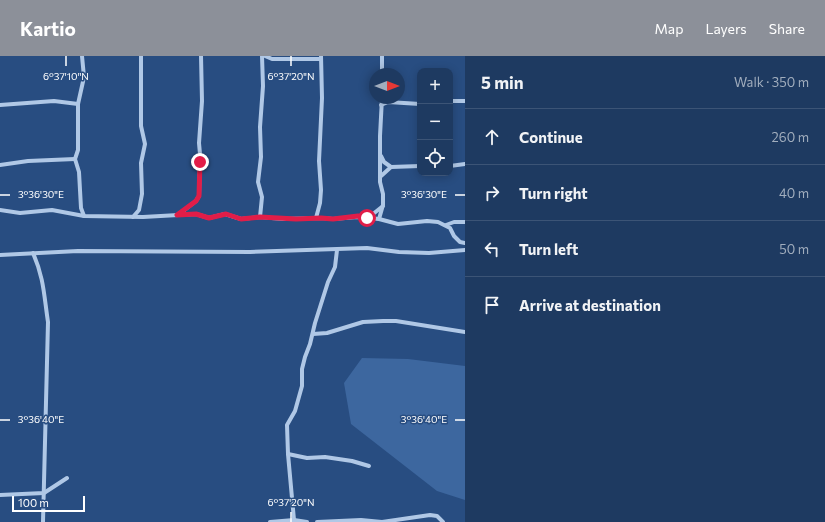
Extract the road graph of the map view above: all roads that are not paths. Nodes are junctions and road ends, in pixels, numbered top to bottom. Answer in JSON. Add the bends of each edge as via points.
{"nodes":[{"id":1,"x":82,"y":56,"type":"edge"},
{"id":2,"x":142,"y":56,"type":"edge"},
{"id":3,"x":202,"y":56,"type":"edge"},
{"id":4,"x":264,"y":56,"type":"edge"},
{"id":5,"x":382,"y":56,"type":"edge"},
{"id":6,"x":321,"y":58,"type":"edge"},
{"id":7,"x":382,"y":68,"type":"edge"},
{"id":8,"x":453,"y":101,"type":"edge"},
{"id":9,"x":465,"y":101,"type":"edge"},
{"id":10,"x":405,"y":103,"type":"edge"},
{"id":11,"x":78,"y":104,"type":"junction"},
{"id":12,"x":417,"y":104,"type":"edge"},
{"id":13,"x":0,"y":105,"type":"edge"},
{"id":14,"x":381,"y":105,"type":"edge"},
{"id":15,"x":381,"y":155,"type":"junction"},
{"id":16,"x":75,"y":159,"type":"junction"},
{"id":17,"x":465,"y":164,"type":"edge"},
{"id":18,"x":0,"y":165,"type":"edge"},
{"id":19,"x":417,"y":166,"type":"edge"},
{"id":20,"x":453,"y":166,"type":"edge"},
{"id":21,"x":391,"y":167,"type":"junction"},
{"id":22,"x":380,"y":177,"type":"junction"},
{"id":23,"x":383,"y":205,"type":"junction"},
{"id":24,"x":81,"y":208,"type":"junction"},
{"id":25,"x":0,"y":210,"type":"edge"},
{"id":26,"x":140,"y":210,"type":"junction"},
{"id":27,"x":77,"y":215,"type":"junction"},
{"id":28,"x":177,"y":215,"type":"junction"},
{"id":29,"x":84,"y":216,"type":"junction"},
{"id":30,"x":134,"y":217,"type":"junction"},
{"id":31,"x":143,"y":217,"type":"junction"},
{"id":32,"x":260,"y":217,"type":"junction"},
{"id":33,"x":316,"y":218,"type":"junction"},
{"id":34,"x":367,"y":218,"type":"junction"},
{"id":35,"x":379,"y":219,"type":"junction"},
{"id":36,"x":465,"y":222,"type":"edge"},
{"id":37,"x":446,"y":225,"type":"junction"},
{"id":38,"x":465,"y":243,"type":"edge"},
{"id":39,"x":337,"y":250,"type":"junction"},
{"id":40,"x":465,"y":250,"type":"edge"},
{"id":41,"x":32,"y":253,"type":"junction"},
{"id":42,"x":0,"y":255,"type":"edge"},
{"id":43,"x":465,"y":332,"type":"edge"},
{"id":44,"x":313,"y":334,"type":"junction"},
{"id":45,"x":288,"y":454,"type":"junction"},
{"id":46,"x":369,"y":466,"type":"dead end"},
{"id":47,"x":67,"y":478,"type":"dead end"},
{"id":48,"x":44,"y":493,"type":"junction"},
{"id":49,"x":0,"y":495,"type":"edge"},
{"id":50,"x":294,"y":520,"type":"junction"},
{"id":51,"x":393,"y":521,"type":"edge"},
{"id":52,"x":44,"y":522,"type":"edge"},
{"id":53,"x":270,"y":522,"type":"edge"},
{"id":54,"x":278,"y":522,"type":"edge"},
{"id":55,"x":307,"y":522,"type":"edge"},
{"id":56,"x":317,"y":522,"type":"edge"},
{"id":57,"x":335,"y":522,"type":"edge"},
{"id":58,"x":443,"y":522,"type":"edge"}],
"edges":[{"from":1,"to":11,"type":"street","via":[[84,77]]},
{"from":2,"to":26,"type":"street","via":[[141,126],[145,144],[141,163]]},
{"from":3,"to":28,"type":"street","via":[[199,196]]},
{"from":4,"to":6,"type":"street","via":[[272,59]]},
{"from":4,"to":32,"type":"street","via":[[258,182],[262,197]]},
{"from":5,"to":7,"type":"street"},
{"from":6,"to":33,"type":"street","via":[[321,190]]},
{"from":8,"to":9,"type":"street"},
{"from":10,"to":12,"type":"street"},
{"from":11,"to":13,"type":"street","via":[[54,101]]},
{"from":11,"to":16,"type":"street","via":[[78,150]]},
{"from":14,"to":15,"type":"street"},
{"from":15,"to":21,"type":"street","via":[[384,162]]},
{"from":15,"to":22,"type":"street"},
{"from":16,"to":18,"type":"street"},
{"from":16,"to":24,"type":"street","via":[[80,178]]},
{"from":17,"to":20,"type":"street"},
{"from":19,"to":21,"type":"street"},
{"from":21,"to":22,"type":"street"},
{"from":22,"to":23,"type":"street"},
{"from":23,"to":34,"type":"street"},
{"from":23,"to":35,"type":"street"},
{"from":24,"to":27,"type":"street"},
{"from":24,"to":29,"type":"street"},
{"from":25,"to":27,"type":"street","via":[[20,213],[52,210]]},
{"from":26,"to":30,"type":"street"},
{"from":26,"to":31,"type":"street"},
{"from":27,"to":29,"type":"street"},
{"from":28,"to":31,"type":"street"},
{"from":28,"to":32,"type":"street","via":[[196,214],[209,218],[226,214],[241,219]]},
{"from":29,"to":30,"type":"street"},
{"from":30,"to":31,"type":"street"},
{"from":32,"to":33,"type":"street"},
{"from":33,"to":34,"type":"street"},
{"from":34,"to":35,"type":"street"},
{"from":35,"to":37,"type":"street","via":[[398,224],[427,221]]},
{"from":36,"to":37,"type":"street"},
{"from":37,"to":38,"type":"street","via":[[460,242]]},
{"from":39,"to":40,"type":"street","via":[[367,248],[429,253]]},
{"from":39,"to":41,"type":"street"},
{"from":39,"to":44,"type":"street","via":[[335,267]]},
{"from":41,"to":42,"type":"street"},
{"from":41,"to":48,"type":"street","via":[[40,269],[48,322]]},
{"from":43,"to":44,"type":"street","via":[[383,321],[363,322],[336,331]]},
{"from":44,"to":45,"type":"street","via":[[302,369],[302,386],[295,411],[287,425]]},
{"from":45,"to":46,"type":"street","via":[[307,458],[325,457]]},
{"from":45,"to":50,"type":"street"},
{"from":47,"to":48,"type":"street"},
{"from":48,"to":49,"type":"street"},
{"from":48,"to":52,"type":"street"},
{"from":50,"to":54,"type":"street"},
{"from":50,"to":55,"type":"street"},
{"from":51,"to":57,"type":"street"},
{"from":51,"to":58,"type":"street","via":[[430,515],[437,516]]},
{"from":53,"to":54,"type":"street"},
{"from":56,"to":57,"type":"street"}]}
